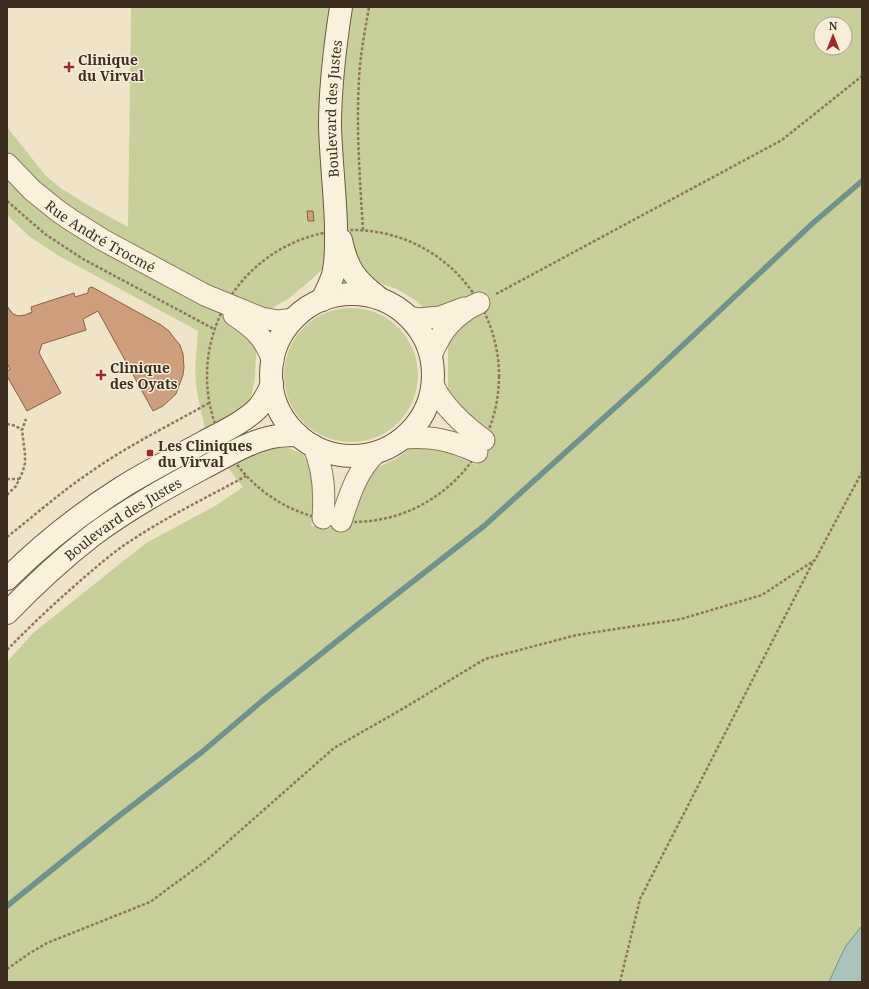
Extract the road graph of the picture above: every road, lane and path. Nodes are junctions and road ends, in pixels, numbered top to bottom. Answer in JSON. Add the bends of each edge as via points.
{"nodes":[{"id":1,"x":341,"y":7,"type":"edge"},
{"id":2,"x":369,"y":7,"type":"edge"},
{"id":3,"x":862,"y":76,"type":"edge"},
{"id":4,"x":7,"y":164,"type":"edge"},
{"id":5,"x":7,"y":201,"type":"edge"},
{"id":6,"x":337,"y":224,"type":"junction"},
{"id":7,"x":363,"y":230,"type":"junction"},
{"id":8,"x":380,"y":299,"type":"junction"},
{"id":9,"x":486,"y":299,"type":"junction"},
{"id":10,"x":322,"y":300,"type":"junction"},
{"id":11,"x":224,"y":306,"type":"junction"},
{"id":12,"x":409,"y":317,"type":"junction"},
{"id":13,"x":294,"y":319,"type":"junction"},
{"id":14,"x":214,"y":330,"type":"junction"},
{"id":15,"x":431,"y":356,"type":"junction"},
{"id":16,"x":273,"y":362,"type":"junction"},
{"id":17,"x":272,"y":384,"type":"junction"},
{"id":18,"x":433,"y":384,"type":"junction"},
{"id":19,"x":209,"y":403,"type":"junction"},
{"id":20,"x":26,"y":420,"type":"dead end"},
{"id":21,"x":7,"y":424,"type":"edge"},
{"id":22,"x":22,"y":430,"type":"junction"},
{"id":23,"x":218,"y":434,"type":"junction"},
{"id":24,"x":403,"y":438,"type":"junction"},
{"id":25,"x":306,"y":440,"type":"junction"},
{"id":26,"x":480,"y":446,"type":"junction"},
{"id":27,"x":377,"y":452,"type":"junction"},
{"id":28,"x":229,"y":455,"type":"junction"},
{"id":29,"x":862,"y":472,"type":"edge"},
{"id":30,"x":246,"y":476,"type":"junction"},
{"id":31,"x":7,"y":479,"type":"edge"},
{"id":32,"x":19,"y":479,"type":"junction"},
{"id":33,"x":7,"y":495,"type":"edge"},
{"id":34,"x":332,"y":520,"type":"junction"},
{"id":35,"x":7,"y":537,"type":"edge"},
{"id":36,"x":815,"y":560,"type":"junction"},
{"id":37,"x":7,"y":579,"type":"edge"},
{"id":38,"x":7,"y":613,"type":"edge"},
{"id":39,"x":7,"y":650,"type":"edge"},
{"id":40,"x":7,"y":969,"type":"edge"},
{"id":41,"x":620,"y":982,"type":"edge"}],
"edges":[{"from":1,"to":6,"type":"street","name":"Boulevard des Justes","via":[[331,113]]},
{"from":2,"to":7,"type":"path","via":[[359,78],[358,110]]},
{"from":3,"to":9,"type":"path","via":[[782,140]]},
{"from":4,"to":11,"type":"street","name":"Rue André Trocmé","via":[[32,190],[71,220]]},
{"from":5,"to":14,"type":"path","via":[[45,234],[83,259]]},
{"from":6,"to":7,"type":"path"},
{"from":6,"to":8,"type":"street","name":"Boulevard des Justes","via":[[345,257],[352,272]]},
{"from":6,"to":10,"type":"street","name":"Boulevard des Justes","via":[[335,265]]},
{"from":6,"to":11,"type":"path","via":[[287,245],[258,264],[234,289]]},
{"from":7,"to":9,"type":"path","via":[[382,232],[418,245],[449,266],[474,294]]},
{"from":8,"to":10,"type":"street","via":[[348,294]]},
{"from":8,"to":12,"type":"street","via":[[396,306]]},
{"from":9,"to":12,"type":"street","via":[[440,317]]},
{"from":9,"to":15,"type":"street","via":[[462,313],[450,324]]},
{"from":9,"to":26,"type":"path","via":[[484,310],[496,346],[499,384],[492,421]]},
{"from":10,"to":13,"type":"street"},
{"from":11,"to":13,"type":"street","name":"Rue André Trocmé","via":[[261,318]]},
{"from":11,"to":14,"type":"path"},
{"from":11,"to":16,"type":"street","name":"Rue André Trocmé","via":[[258,333]]},
{"from":12,"to":15,"type":"street","via":[[423,336]]},
{"from":13,"to":16,"type":"street","via":[[279,341]]},
{"from":14,"to":19,"type":"path","via":[[207,358]]},
{"from":15,"to":18,"type":"street"},
{"from":16,"to":17,"type":"street"},
{"from":17,"to":23,"type":"street","name":"Boulevard des Justes","via":[[257,408],[242,421]]},
{"from":17,"to":25,"type":"street","via":[[280,412],[290,427]]},
{"from":18,"to":24,"type":"street","via":[[423,416]]},
{"from":18,"to":26,"type":"street","via":[[442,401],[470,430]]},
{"from":19,"to":23,"type":"path"},
{"from":19,"to":35,"type":"path","via":[[92,471]]},
{"from":20,"to":22,"type":"path"},
{"from":21,"to":22,"type":"path"},
{"from":22,"to":32,"type":"path","via":[[25,463]]},
{"from":23,"to":28,"type":"path"},
{"from":23,"to":37,"type":"street","name":"Boulevard des Justes","via":[[102,500],[61,530]]},
{"from":24,"to":26,"type":"street","via":[[434,438]]},
{"from":24,"to":27,"type":"street"},
{"from":25,"to":27,"type":"street","via":[[330,453],[341,455],[359,456]]},
{"from":25,"to":28,"type":"street","name":"Boulevard des Justes","via":[[287,435],[269,437]]},
{"from":25,"to":34,"type":"street","via":[[318,456],[324,496]]},
{"from":26,"to":34,"type":"path","via":[[465,470],[437,495],[420,505],[385,518],[366,521]]},
{"from":27,"to":34,"type":"street","via":[[371,457]]},
{"from":28,"to":30,"type":"path"},
{"from":28,"to":38,"type":"street","name":"Boulevard des Justes","via":[[159,493],[94,535],[47,573]]},
{"from":29,"to":36,"type":"path"},
{"from":30,"to":34,"type":"path","via":[[260,489],[292,509]]},
{"from":30,"to":39,"type":"path","via":[[131,540],[70,589]]},
{"from":31,"to":32,"type":"path"},
{"from":32,"to":33,"type":"path"},
{"from":36,"to":40,"type":"path","via":[[762,595],[681,618],[577,635],[485,660],[334,748],[207,860],[150,902],[47,943]]},
{"from":36,"to":41,"type":"path","via":[[640,899]]}]}
